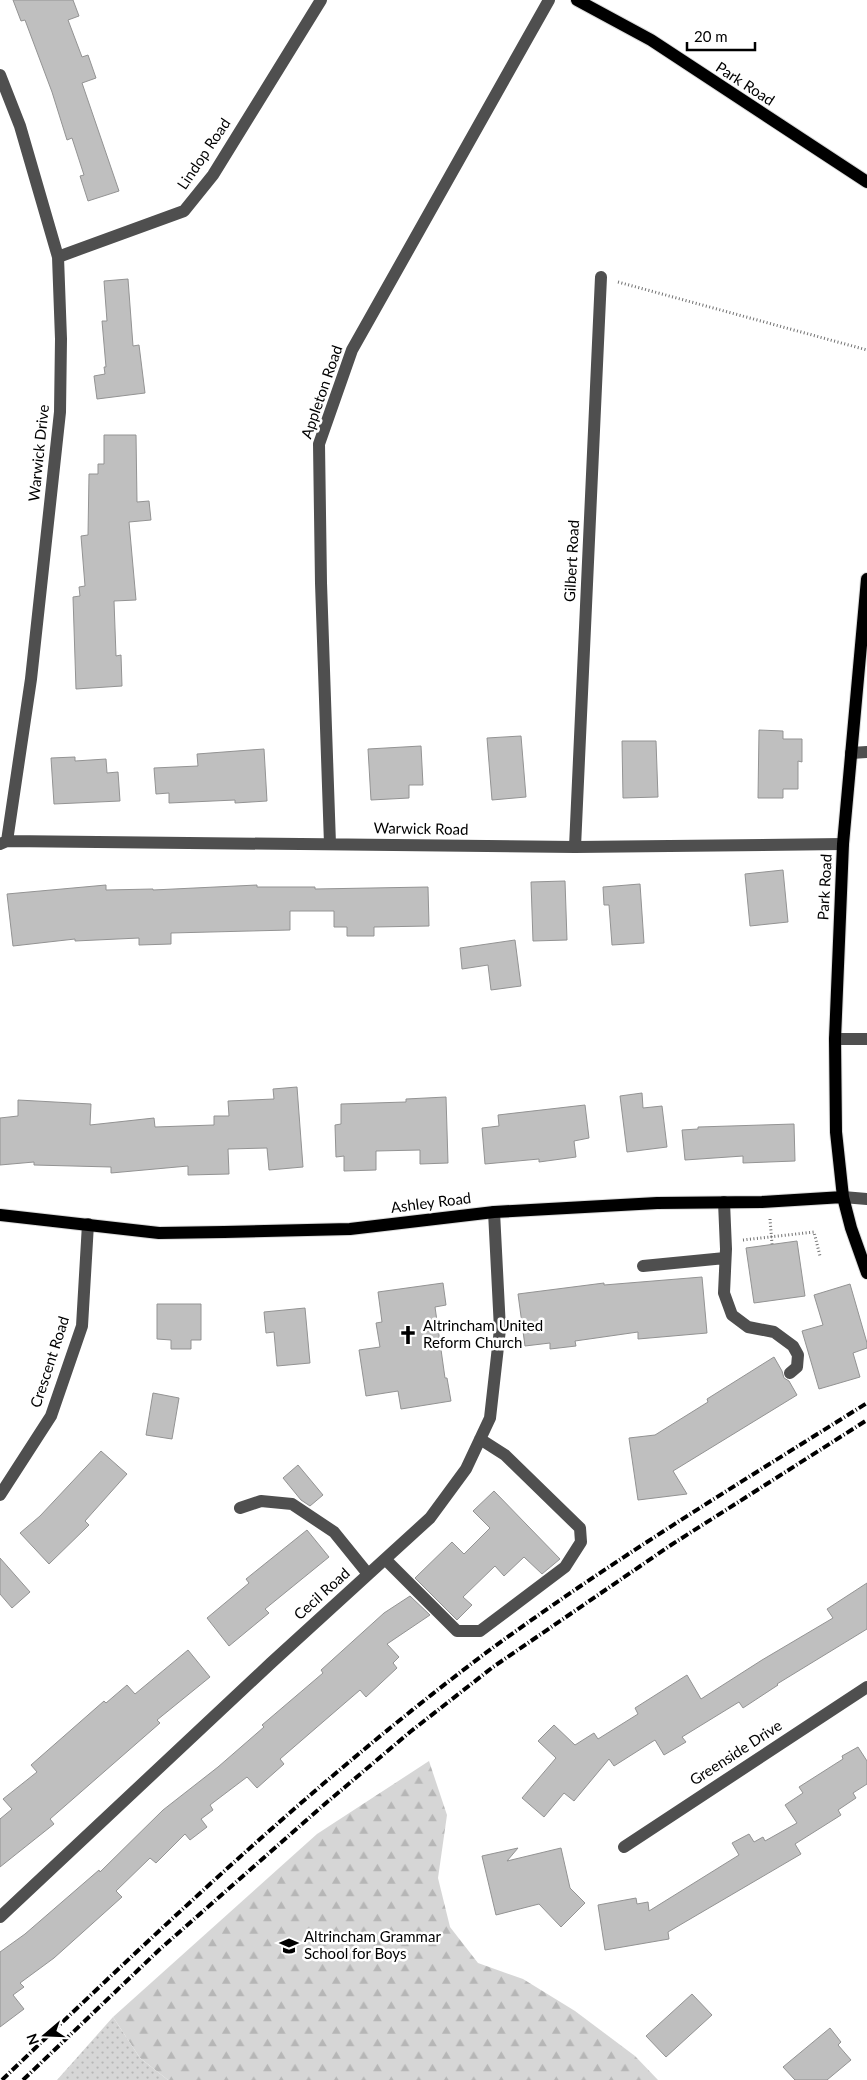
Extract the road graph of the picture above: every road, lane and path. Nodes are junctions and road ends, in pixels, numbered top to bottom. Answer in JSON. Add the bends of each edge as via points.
{"nodes":[{"id":1,"x":321,"y":0,"type":"edge"},
{"id":2,"x":549,"y":0,"type":"edge"},
{"id":3,"x":577,"y":0,"type":"edge"},
{"id":4,"x":0,"y":75,"type":"edge"},
{"id":5,"x":867,"y":182,"type":"edge"},
{"id":6,"x":58,"y":257,"type":"junction"},
{"id":7,"x":600,"y":277,"type":"joint"},
{"id":8,"x":867,"y":350,"type":"edge"},
{"id":9,"x":867,"y":579,"type":"edge"},
{"id":10,"x":867,"y":752,"type":"edge"},
{"id":11,"x":851,"y":753,"type":"junction"},
{"id":12,"x":4,"y":842,"type":"edge"},
{"id":13,"x":330,"y":844,"type":"junction"},
{"id":14,"x":843,"y":844,"type":"junction"},
{"id":15,"x":575,"y":847,"type":"junction"},
{"id":16,"x":835,"y":1039,"type":"junction"},
{"id":17,"x":867,"y":1039,"type":"edge"},
{"id":18,"x":843,"y":1197,"type":"junction"},
{"id":19,"x":867,"y":1198,"type":"edge"},
{"id":20,"x":768,"y":1201,"type":"junction"},
{"id":21,"x":724,"y":1202,"type":"junction"},
{"id":22,"x":494,"y":1212,"type":"junction"},
{"id":23,"x":0,"y":1215,"type":"edge"},
{"id":24,"x":88,"y":1224,"type":"junction"},
{"id":25,"x":772,"y":1235,"type":"junction"},
{"id":26,"x":725,"y":1243,"type":"junction"},
{"id":27,"x":772,"y":1244,"type":"dead end"},
{"id":28,"x":820,"y":1256,"type":"dead end"},
{"id":29,"x":725,"y":1258,"type":"junction"},
{"id":30,"x":643,"y":1266,"type":"dead end"},
{"id":31,"x":867,"y":1273,"type":"edge"},
{"id":32,"x":790,"y":1373,"type":"dead end"},
{"id":33,"x":480,"y":1439,"type":"junction"},
{"id":34,"x":1,"y":1493,"type":"edge"},
{"id":35,"x":240,"y":1508,"type":"dead end"},
{"id":36,"x":385,"y":1559,"type":"junction"},
{"id":37,"x":368,"y":1574,"type":"junction"},
{"id":38,"x":867,"y":1687,"type":"edge"},
{"id":39,"x":624,"y":1847,"type":"dead end"},
{"id":40,"x":0,"y":1916,"type":"edge"}],
"edges":[{"from":1,"to":6,"type":"street","name":"Lindop Road","via":[[213,175],[184,212]]},
{"from":2,"to":13,"type":"street","name":"Appleton Road","via":[[352,350],[319,444]]},
{"from":3,"to":5,"type":"main road","name":"Park Road","via":[[650,40]]},
{"from":4,"to":6,"type":"street","name":"Warwick Drive","via":[[20,126]]},
{"from":6,"to":12,"type":"street","name":"Warwick Drive","via":[[60,412],[31,678]]},
{"from":7,"to":8,"type":"path"},
{"from":7,"to":15,"type":"street","name":"Gilbert Road"},
{"from":9,"to":11,"type":"main road","name":"Park Road"},
{"from":10,"to":11,"type":"street"},
{"from":11,"to":14,"type":"main road","name":"Park Road"},
{"from":12,"to":13,"type":"street","name":"Warwick Road"},
{"from":13,"to":15,"type":"street","name":"Warwick Road"},
{"from":14,"to":15,"type":"street","name":"Warwick Road"},
{"from":14,"to":16,"type":"main road","name":"Park Road"},
{"from":16,"to":17,"type":"street"},
{"from":16,"to":18,"type":"main road","name":"Park Road","via":[[836,1132]]},
{"from":18,"to":19,"type":"street","name":"Ashley Road"},
{"from":18,"to":20,"type":"main road","name":"Ashley Road"},
{"from":18,"to":31,"type":"main road","name":"Park Road"},
{"from":20,"to":21,"type":"main road","name":"Ashley Road"},
{"from":20,"to":25,"type":"path"},
{"from":21,"to":22,"type":"main road","name":"Ashley Road"},
{"from":21,"to":26,"type":"street"},
{"from":22,"to":24,"type":"main road","name":"Ashley Road","via":[[350,1229],[159,1233]]},
{"from":22,"to":33,"type":"street","name":"Cecil Road","via":[[500,1329],[490,1418]]},
{"from":23,"to":24,"type":"main road","name":"Ashley Road"},
{"from":24,"to":34,"type":"street","name":"Crescent Road","via":[[82,1326],[51,1416]]},
{"from":25,"to":26,"type":"path"},
{"from":25,"to":27,"type":"path"},
{"from":25,"to":28,"type":"path","via":[[814,1232]]},
{"from":26,"to":29,"type":"street"},
{"from":29,"to":30,"type":"street"},
{"from":29,"to":32,"type":"street","via":[[724,1293],[732,1315],[748,1327],[774,1332],[793,1346],[798,1355],[797,1367]]},
{"from":33,"to":36,"type":"street","name":"Cecil Road","via":[[466,1469],[430,1518]]},
{"from":33,"to":36,"type":"street","via":[[505,1455],[580,1528],[581,1542],[565,1567],[480,1631],[457,1631]]},
{"from":35,"to":37,"type":"street","via":[[261,1501],[292,1504],[334,1532]]},
{"from":36,"to":37,"type":"street","name":"Cecil Road"},
{"from":37,"to":40,"type":"street","name":"Cecil Road"},
{"from":38,"to":39,"type":"street","name":"Greenside Drive"}]}
